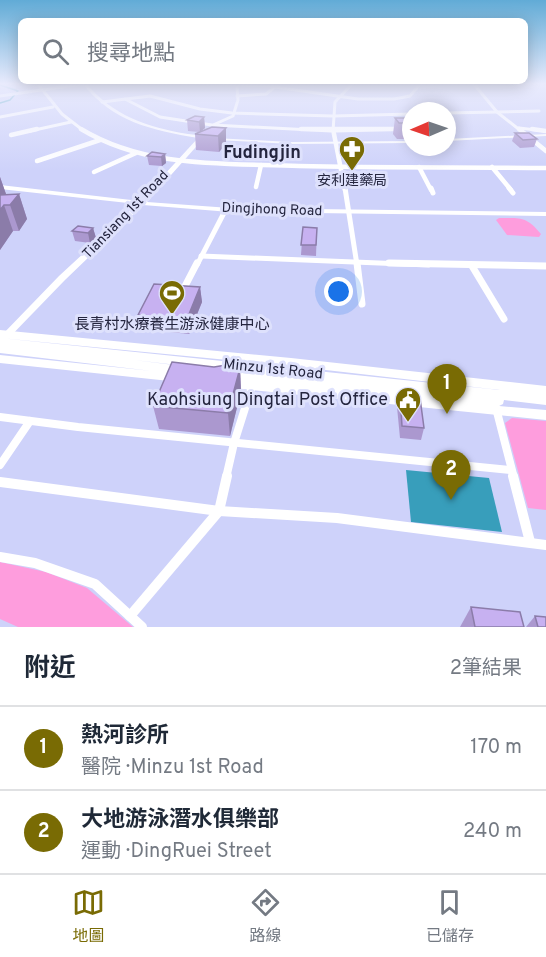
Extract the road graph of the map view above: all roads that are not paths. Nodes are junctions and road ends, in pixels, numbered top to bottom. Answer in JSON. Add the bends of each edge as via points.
{"nodes":[{"id":1,"x":25,"y":112,"type":"edge"},
{"id":2,"x":59,"y":112,"type":"edge"},
{"id":3,"x":123,"y":112,"type":"edge"},
{"id":4,"x":151,"y":112,"type":"edge"},
{"id":5,"x":226,"y":112,"type":"edge"},
{"id":6,"x":333,"y":112,"type":"edge"},
{"id":7,"x":484,"y":112,"type":"edge"},
{"id":8,"x":497,"y":112,"type":"edge"},
{"id":9,"x":232,"y":113,"type":"junction"},
{"id":10,"x":456,"y":113,"type":"edge"},
{"id":11,"x":402,"y":114,"type":"edge"},
{"id":12,"x":391,"y":115,"type":"junction"},
{"id":13,"x":333,"y":116,"type":"junction"},
{"id":14,"x":0,"y":117,"type":"edge"},
{"id":15,"x":71,"y":122,"type":"junction"},
{"id":16,"x":213,"y":125,"type":"junction"},
{"id":17,"x":516,"y":128,"type":"junction"},
{"id":18,"x":402,"y":129,"type":"edge"},
{"id":19,"x":402,"y":130,"type":"edge"},
{"id":20,"x":333,"y":131,"type":"junction"},
{"id":21,"x":546,"y":134,"type":"edge"},
{"id":22,"x":11,"y":135,"type":"dead end"},
{"id":23,"x":202,"y":136,"type":"junction"},
{"id":24,"x":528,"y":137,"type":"junction"},
{"id":25,"x":100,"y":140,"type":"junction"},
{"id":26,"x":335,"y":141,"type":"junction"},
{"id":27,"x":402,"y":141,"type":"edge"},
{"id":28,"x":456,"y":141,"type":"edge"},
{"id":29,"x":546,"y":151,"type":"edge"},
{"id":30,"x":136,"y":153,"type":"junction"},
{"id":31,"x":180,"y":160,"type":"junction"},
{"id":32,"x":37,"y":161,"type":"dead end"},
{"id":33,"x":261,"y":165,"type":"junction"},
{"id":34,"x":341,"y":166,"type":"junction"},
{"id":35,"x":419,"y":167,"type":"junction"},
{"id":36,"x":492,"y":167,"type":"junction"},
{"id":37,"x":546,"y":168,"type":"edge"},
{"id":38,"x":94,"y":172,"type":"dead end"},
{"id":39,"x":0,"y":187,"type":"edge"},
{"id":40,"x":256,"y":187,"type":"dead end"},
{"id":41,"x":433,"y":193,"type":"dead end"},
{"id":42,"x":513,"y":193,"type":"dead end"},
{"id":43,"x":142,"y":203,"type":"junction"},
{"id":44,"x":226,"y":209,"type":"junction"},
{"id":45,"x":350,"y":212,"type":"junction"},
{"id":46,"x":546,"y":214,"type":"edge"},
{"id":47,"x":201,"y":256,"type":"junction"},
{"id":48,"x":355,"y":262,"type":"junction"},
{"id":49,"x":472,"y":266,"type":"junction"},
{"id":50,"x":546,"y":266,"type":"edge"},
{"id":51,"x":183,"y":290,"type":"edge"},
{"id":52,"x":362,"y":304,"type":"dead end"},
{"id":53,"x":504,"y":319,"type":"dead end"},
{"id":54,"x":2,"y":339,"type":"edge"},
{"id":55,"x":0,"y":350,"type":"edge"},
{"id":56,"x":0,"y":359,"type":"edge"},
{"id":57,"x":256,"y":373,"type":"junction"},
{"id":58,"x":186,"y":378,"type":"edge"},
{"id":59,"x":210,"y":381,"type":"edge"},
{"id":60,"x":546,"y":391,"type":"edge"},
{"id":61,"x":546,"y":400,"type":"edge"},
{"id":62,"x":496,"y":406,"type":"junction"},
{"id":63,"x":546,"y":407,"type":"edge"},
{"id":64,"x":546,"y":415,"type":"edge"},
{"id":65,"x":0,"y":417,"type":"edge"},
{"id":66,"x":30,"y":422,"type":"junction"},
{"id":67,"x":234,"y":443,"type":"junction"},
{"id":68,"x":0,"y":465,"type":"edge"},
{"id":69,"x":511,"y":470,"type":"junction"},
{"id":70,"x":0,"y":482,"type":"edge"},
{"id":71,"x":219,"y":511,"type":"junction"},
{"id":72,"x":530,"y":542,"type":"junction"},
{"id":73,"x":546,"y":544,"type":"edge"},
{"id":74,"x":0,"y":557,"type":"edge"},
{"id":75,"x":130,"y":616,"type":"junction"},
{"id":76,"x":142,"y":627,"type":"edge"}],
"edges":[{"from":1,"to":14,"type":"street"},
{"from":2,"to":15,"type":"street"},
{"from":3,"to":23,"type":"street","via":[[164,128]]},
{"from":4,"to":16,"type":"street"},
{"from":5,"to":9,"type":"street"},
{"from":6,"to":13,"type":"street"},
{"from":7,"to":10,"type":"street"},
{"from":8,"to":17,"type":"street"},
{"from":9,"to":13,"type":"street"},
{"from":9,"to":16,"type":"street","name":"Tiansiang 1st Road","via":[[233,116]]},
{"from":11,"to":12,"type":"street"},
{"from":12,"to":13,"type":"street"},
{"from":12,"to":18,"type":"street"},
{"from":13,"to":20,"type":"street"},
{"from":15,"to":22,"type":"street"},
{"from":15,"to":25,"type":"street"},
{"from":16,"to":20,"type":"street"},
{"from":16,"to":23,"type":"street","name":"Tiansiang 1st Road"},
{"from":17,"to":21,"type":"street"},
{"from":17,"to":24,"type":"street"},
{"from":19,"to":20,"type":"street"},
{"from":20,"to":26,"type":"street"},
{"from":21,"to":24,"type":"street"},
{"from":23,"to":26,"type":"street","via":[[266,142]]},
{"from":23,"to":31,"type":"street","name":"Tiansiang 1st Road"},
{"from":24,"to":28,"type":"street"},
{"from":24,"to":29,"type":"street"},
{"from":25,"to":30,"type":"street"},
{"from":25,"to":32,"type":"street"},
{"from":26,"to":27,"type":"street"},
{"from":26,"to":34,"type":"street"},
{"from":30,"to":31,"type":"street"},
{"from":30,"to":38,"type":"street"},
{"from":31,"to":33,"type":"street"},
{"from":31,"to":43,"type":"street","name":"Tiansiang 1st Road"},
{"from":33,"to":34,"type":"street"},
{"from":33,"to":40,"type":"street"},
{"from":34,"to":35,"type":"street"},
{"from":34,"to":45,"type":"street"},
{"from":35,"to":36,"type":"street"},
{"from":35,"to":41,"type":"street"},
{"from":36,"to":37,"type":"street"},
{"from":36,"to":42,"type":"street"},
{"from":39,"to":43,"type":"street","name":"Dingjhong Road"},
{"from":43,"to":44,"type":"street","name":"Dingjhong Road"},
{"from":43,"to":54,"type":"street","name":"Tiansiang 1st Road"},
{"from":44,"to":45,"type":"street","name":"Dingjhong Road"},
{"from":44,"to":47,"type":"street"},
{"from":45,"to":46,"type":"street","name":"Dingjhong Road"},
{"from":45,"to":48,"type":"street"},
{"from":47,"to":48,"type":"street"},
{"from":47,"to":51,"type":"street"},
{"from":48,"to":49,"type":"street"},
{"from":48,"to":52,"type":"street"},
{"from":49,"to":50,"type":"street"},
{"from":49,"to":53,"type":"street"},
{"from":54,"to":57,"type":"main road","name":"Minzu 1st Road"},
{"from":55,"to":57,"type":"main road","name":"Minzu 1st Road"},
{"from":56,"to":58,"type":"main road"},
{"from":57,"to":59,"type":"main road","name":"Minzu 1st Road"},
{"from":57,"to":60,"type":"main road","name":"Minzu 1st Road"},
{"from":57,"to":61,"type":"main road","name":"Minzu 1st Road"},
{"from":57,"to":62,"type":"main road","name":"Minzu 1st Road"},
{"from":57,"to":67,"type":"street"},
{"from":62,"to":63,"type":"main road","name":"Minzu 1st Road"},
{"from":62,"to":64,"type":"main road","name":"Minzu 1st Road"},
{"from":62,"to":69,"type":"street"},
{"from":65,"to":66,"type":"street"},
{"from":66,"to":67,"type":"street"},
{"from":66,"to":68,"type":"street"},
{"from":67,"to":69,"type":"street"},
{"from":67,"to":71,"type":"street"},
{"from":69,"to":72,"type":"street"},
{"from":70,"to":71,"type":"street"},
{"from":71,"to":72,"type":"street","via":[[337,518]]},
{"from":71,"to":75,"type":"street"},
{"from":72,"to":73,"type":"street"},
{"from":74,"to":75,"type":"street","via":[[35,563],[95,584]]},
{"from":75,"to":76,"type":"street"}]}
